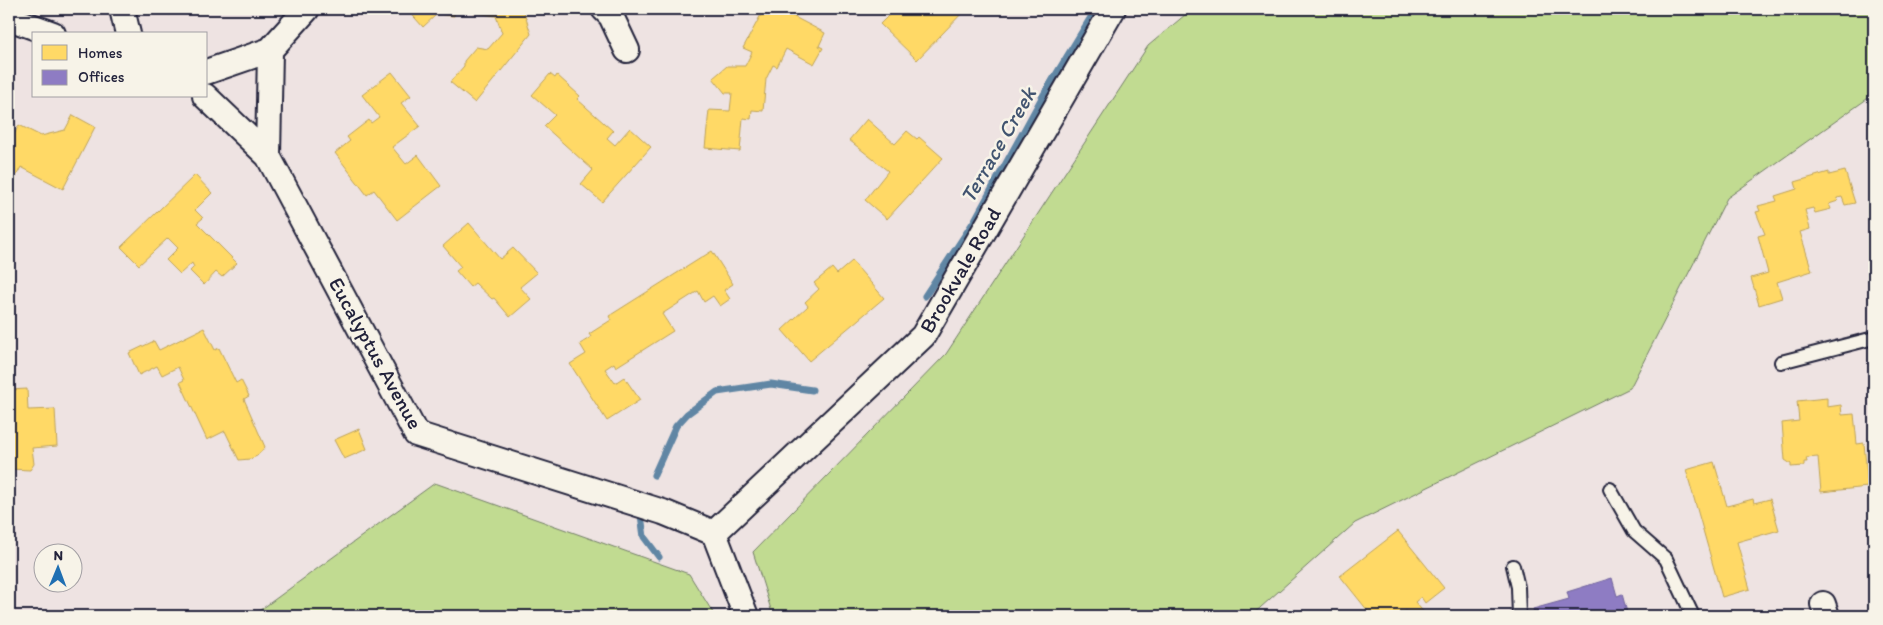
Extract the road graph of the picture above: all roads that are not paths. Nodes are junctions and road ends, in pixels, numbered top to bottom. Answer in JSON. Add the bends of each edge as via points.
{"nodes":[{"id":1,"x":122,"y":9,"type":"edge"},
{"id":2,"x":306,"y":9,"type":"edge"},
{"id":3,"x":604,"y":9,"type":"edge"},
{"id":4,"x":1113,"y":9,"type":"edge"},
{"id":5,"x":9,"y":18,"type":"edge"},
{"id":6,"x":48,"y":32,"type":"edge"},
{"id":7,"x":128,"y":32,"type":"edge"},
{"id":8,"x":270,"y":50,"type":"junction"},
{"id":9,"x":628,"y":50,"type":"dead end"},
{"id":10,"x":208,"y":71,"type":"edge"},
{"id":11,"x":206,"y":98,"type":"edge"},
{"id":12,"x":268,"y":156,"type":"junction"},
{"id":13,"x":1874,"y":338,"type":"edge"},
{"id":14,"x":1781,"y":362,"type":"dead end"},
{"id":15,"x":1610,"y":488,"type":"dead end"},
{"id":16,"x":714,"y":533,"type":"junction"},
{"id":17,"x":1512,"y":566,"type":"dead end"},
{"id":18,"x":746,"y":616,"type":"edge"},
{"id":19,"x":1519,"y":616,"type":"edge"},
{"id":20,"x":1692,"y":616,"type":"edge"}],
"edges":[{"from":1,"to":7,"type":"street"},
{"from":2,"to":8,"type":"street"},
{"from":3,"to":9,"type":"street","via":[[611,16]]},
{"from":4,"to":16,"type":"street","name":"Brookvale Road","via":[[923,336]]},
{"from":5,"to":6,"type":"street"},
{"from":8,"to":10,"type":"street"},
{"from":8,"to":12,"type":"street"},
{"from":11,"to":12,"type":"street","name":"Eucalyptus Avenue"},
{"from":12,"to":16,"type":"street","name":"Eucalyptus Avenue","via":[[416,434],[663,512]]},
{"from":13,"to":14,"type":"lane"},
{"from":15,"to":20,"type":"lane","via":[[1634,531],[1666,559]]},
{"from":16,"to":18,"type":"street"},
{"from":17,"to":19,"type":"lane","via":[[1518,587]]}]}
